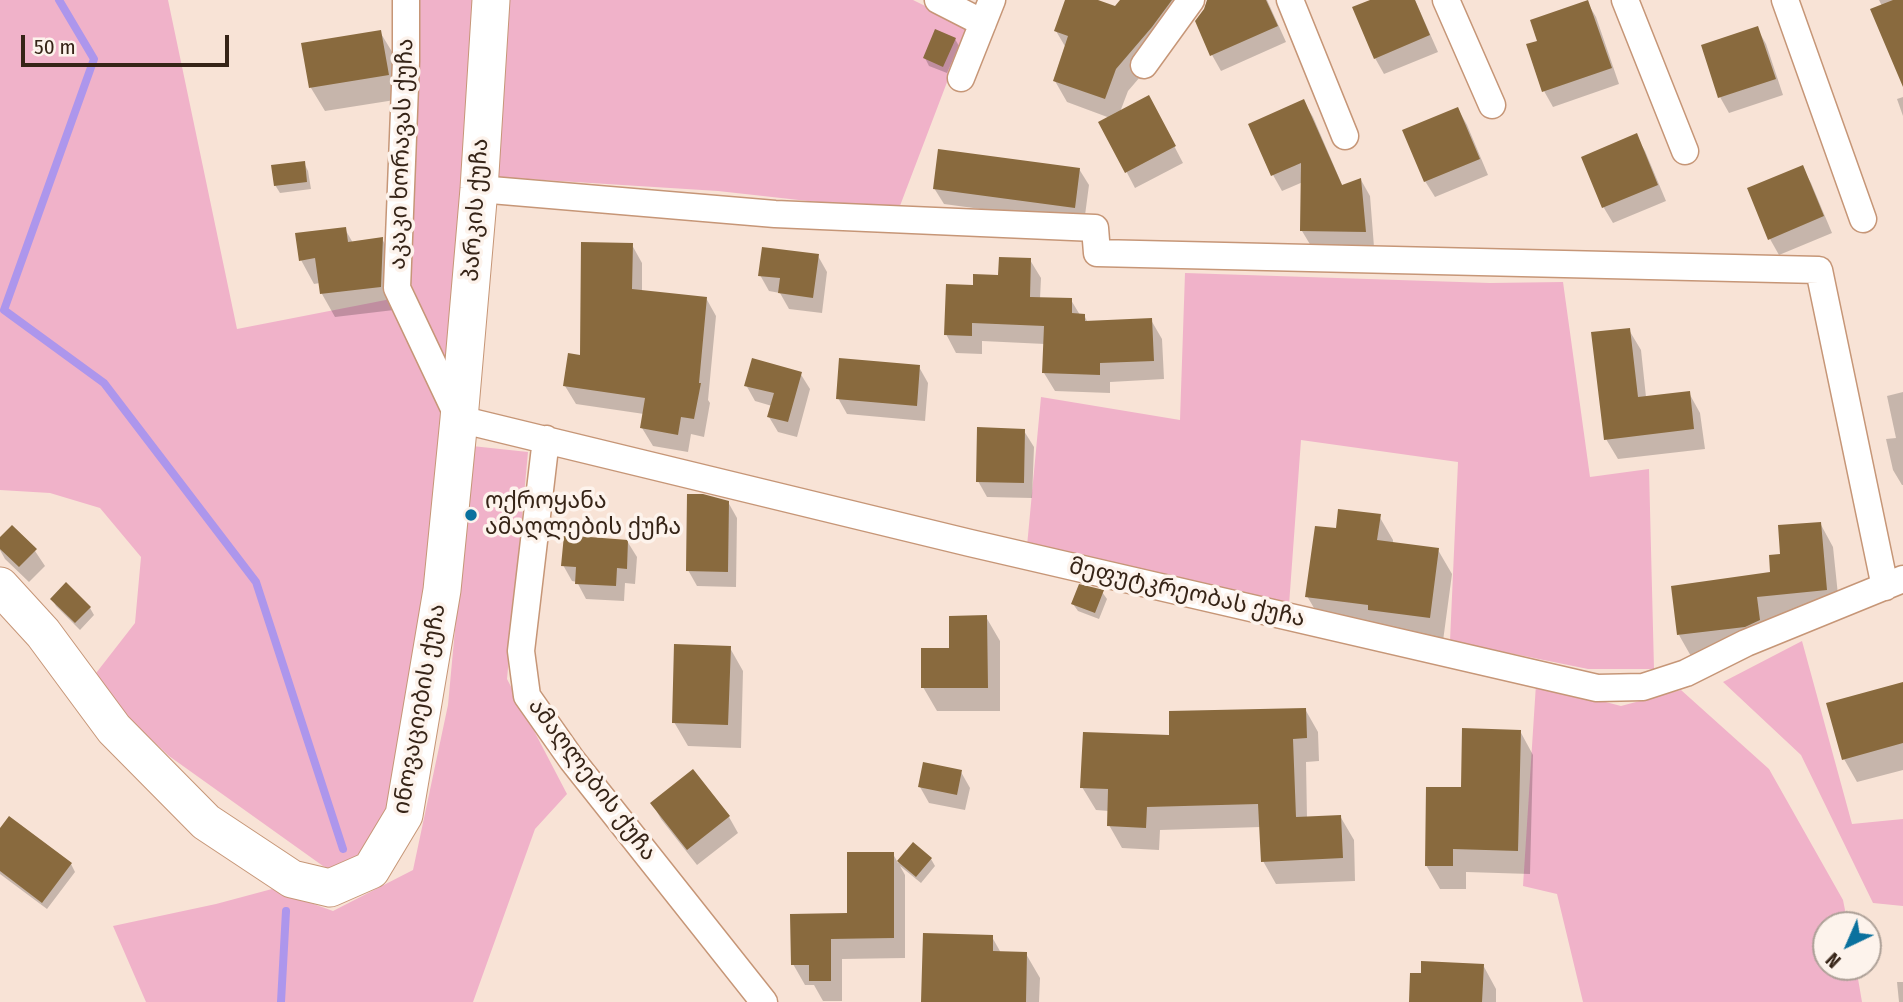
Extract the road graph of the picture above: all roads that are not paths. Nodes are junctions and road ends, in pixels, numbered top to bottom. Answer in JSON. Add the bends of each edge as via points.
{"nodes":[{"id":1,"x":406,"y":0,"type":"edge"},
{"id":2,"x":491,"y":0,"type":"edge"},
{"id":3,"x":938,"y":0,"type":"edge"},
{"id":4,"x":1191,"y":0,"type":"edge"},
{"id":5,"x":1290,"y":0,"type":"edge"},
{"id":6,"x":1446,"y":0,"type":"edge"},
{"id":7,"x":1625,"y":0,"type":"edge"},
{"id":8,"x":1785,"y":0,"type":"edge"},
{"id":9,"x":987,"y":12,"type":"edge"},
{"id":10,"x":1144,"y":65,"type":"dead end"},
{"id":11,"x":961,"y":78,"type":"dead end"},
{"id":12,"x":1492,"y":105,"type":"dead end"},
{"id":13,"x":1345,"y":136,"type":"dead end"},
{"id":14,"x":1685,"y":151,"type":"dead end"},
{"id":15,"x":478,"y":189,"type":"junction"},
{"id":16,"x":1863,"y":219,"type":"dead end"},
{"id":17,"x":459,"y":419,"type":"junction"},
{"id":18,"x":546,"y":439,"type":"junction"},
{"id":19,"x":1894,"y":583,"type":"edge"},
{"id":20,"x":0,"y":586,"type":"edge"},
{"id":21,"x":764,"y":1002,"type":"edge"}],
"edges":[{"from":1,"to":17,"type":"street","name":"აკაკი ხორავას ქუჩა","via":[[397,288]]},
{"from":2,"to":15,"type":"street","name":"პარკის ქუჩა"},
{"from":3,"to":9,"type":"street"},
{"from":4,"to":10,"type":"street"},
{"from":5,"to":13,"type":"street"},
{"from":6,"to":12,"type":"street"},
{"from":7,"to":14,"type":"street"},
{"from":8,"to":16,"type":"street"},
{"from":9,"to":11,"type":"street"},
{"from":15,"to":17,"type":"street","name":"პარკის ქუჩა"},
{"from":15,"to":19,"type":"street","via":[[775,214],[1095,229],[1097,253],[1819,270]]},
{"from":17,"to":18,"type":"street","name":"მეფუტკრეობას ქუჩა"},
{"from":17,"to":20,"type":"street","name":"ინოვაციების ქუჩა","via":[[442,590],[404,815],[371,870],[330,888],[292,879],[206,822],[114,729],[43,632]]},
{"from":18,"to":19,"type":"street","name":"მეფუტკრეობას ქუჩა","via":[[1597,688],[1643,687],[1686,673],[1746,643]]},
{"from":18,"to":21,"type":"street","name":"ამაღლების ქუჩა","via":[[521,651],[527,696],[572,760]]}]}
